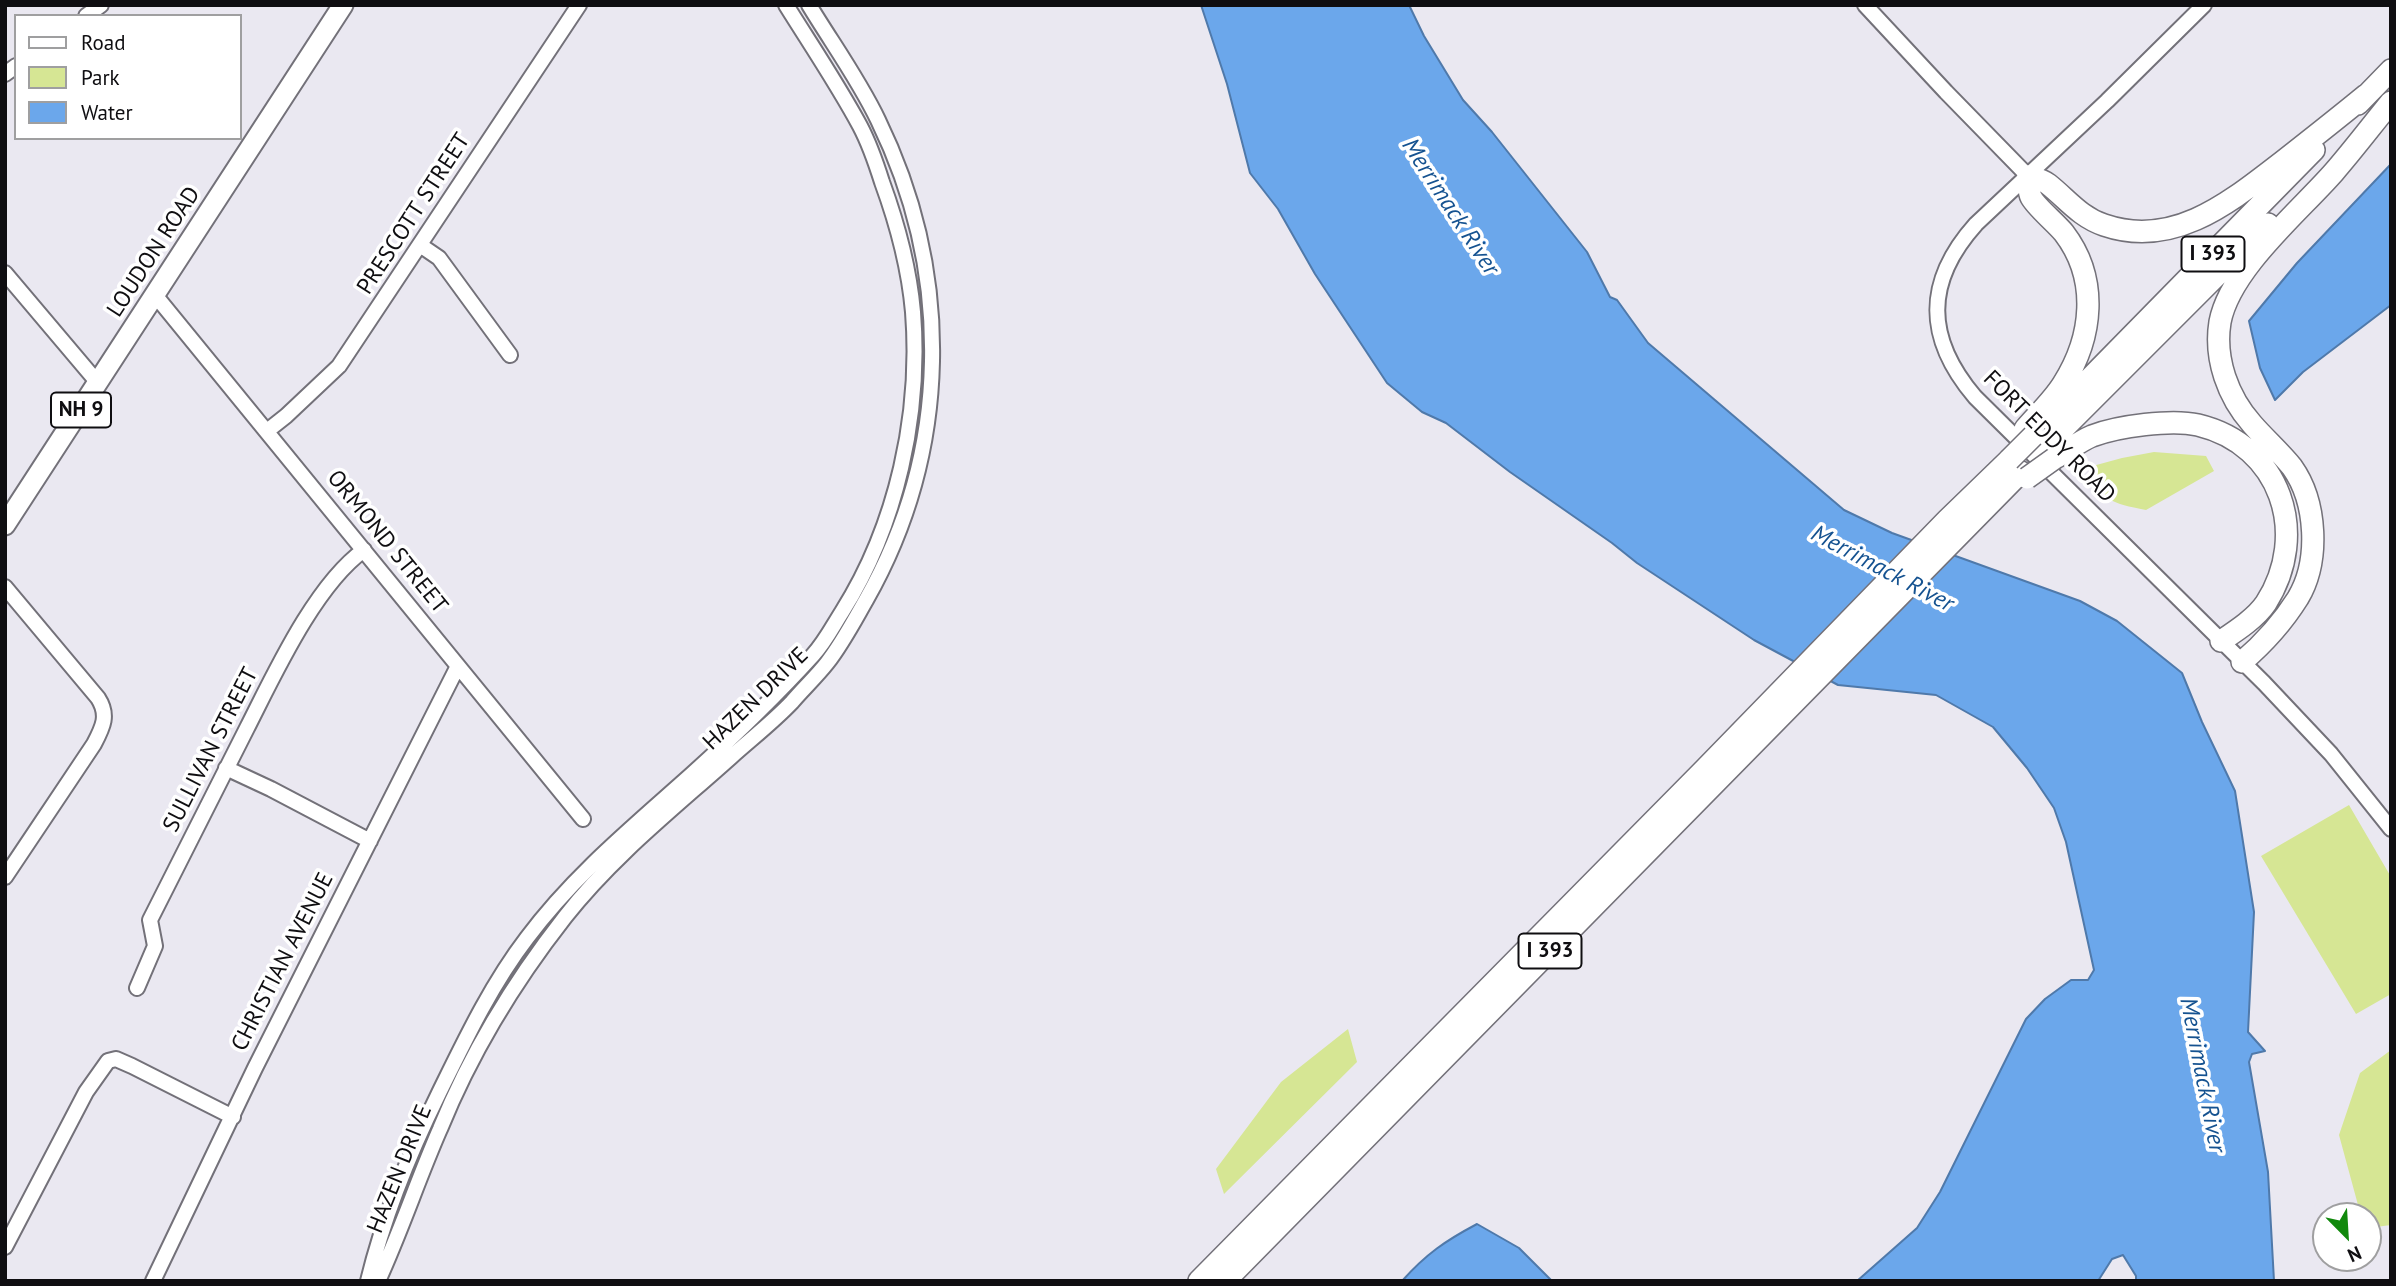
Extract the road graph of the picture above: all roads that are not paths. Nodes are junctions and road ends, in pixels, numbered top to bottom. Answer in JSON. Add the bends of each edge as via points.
{"nodes":[{"id":1,"x":343,"y":5,"type":"edge"},
{"id":2,"x":579,"y":5,"type":"edge"},
{"id":3,"x":786,"y":5,"type":"edge"},
{"id":4,"x":808,"y":5,"type":"edge"},
{"id":5,"x":1865,"y":5,"type":"edge"},
{"id":6,"x":2204,"y":5,"type":"edge"},
{"id":7,"x":2391,"y":70,"type":"edge"},
{"id":8,"x":2366,"y":96,"type":"junction"},
{"id":9,"x":2391,"y":102,"type":"edge"},
{"id":10,"x":2028,"y":176,"type":"junction"},
{"id":11,"x":421,"y":245,"type":"junction"},
{"id":12,"x":5,"y":274,"type":"edge"},
{"id":13,"x":155,"y":295,"type":"junction"},
{"id":14,"x":510,"y":355,"type":"dead end"},
{"id":15,"x":98,"y":383,"type":"junction"},
{"id":16,"x":267,"y":430,"type":"junction"},
{"id":17,"x":2039,"y":443,"type":"junction"},
{"id":18,"x":5,"y":525,"type":"edge"},
{"id":19,"x":364,"y":550,"type":"junction"},
{"id":20,"x":5,"y":587,"type":"edge"},
{"id":21,"x":2221,"y":641,"type":"junction"},
{"id":22,"x":2242,"y":662,"type":"junction"},
{"id":23,"x":458,"y":666,"type":"junction"},
{"id":24,"x":1781,"y":703,"type":"junction"},
{"id":25,"x":226,"y":768,"type":"junction"},
{"id":26,"x":583,"y":819,"type":"dead end"},
{"id":27,"x":2391,"y":829,"type":"edge"},
{"id":28,"x":370,"y":841,"type":"junction"},
{"id":29,"x":5,"y":877,"type":"edge"},
{"id":30,"x":137,"y":988,"type":"dead end"},
{"id":31,"x":233,"y":1116,"type":"junction"},
{"id":32,"x":5,"y":1247,"type":"edge"},
{"id":33,"x":153,"y":1281,"type":"edge"},
{"id":34,"x":368,"y":1281,"type":"edge"},
{"id":35,"x":378,"y":1281,"type":"edge"},
{"id":36,"x":1199,"y":1281,"type":"edge"},
{"id":37,"x":1225,"y":1281,"type":"edge"}],
"edges":[{"from":1,"to":13,"type":"main road","name":"LOUDON ROAD","number":"NH 9"},
{"from":2,"to":11,"type":"street","name":"PRESCOTT STREET"},
{"from":3,"to":34,"type":"street","name":"HAZEN DRIVE","via":[[861,127],[903,249],[915,358],[906,444],[887,518],[872,557],[817,652],[600,858],[527,937],[456,1055],[424,1122],[379,1237]]},
{"from":4,"to":35,"type":"street","name":"HAZEN DRIVE","via":[[878,119],[920,236],[934,340],[927,425],[906,509],[878,577],[829,661],[788,705],[605,872],[519,978],[464,1074]]},
{"from":5,"to":10,"type":"street"},
{"from":6,"to":10,"type":"street","name":"FORT EDDY ROAD"},
{"from":7,"to":8,"type":"highway","number":"I 393"},
{"from":8,"to":10,"type":"highway","via":[[2239,195],[2213,212],[2171,227],[2142,233],[2101,224],[2078,212],[2046,182]]},
{"from":8,"to":17,"type":"highway","number":"I 393"},
{"from":9,"to":17,"type":"highway","number":"I 393"},
{"from":9,"to":22,"type":"highway","via":[[2240,277],[2220,321],[2218,346],[2226,382],[2251,423],[2292,468],[2304,489],[2312,531],[2308,574],[2299,597]]},
{"from":10,"to":17,"type":"highway","via":[[2031,197],[2065,234],[2088,289],[2089,316],[2082,345]]},
{"from":10,"to":21,"type":"street","name":"FORT EDDY ROAD","via":[[1976,224],[1950,257],[1938,314],[1947,355],[1975,397]]},
{"from":11,"to":14,"type":"street","via":[[439,258]]},
{"from":11,"to":16,"type":"street","name":"PRESCOTT STREET","via":[[339,366]]},
{"from":12,"to":15,"type":"street"},
{"from":13,"to":15,"type":"main road","name":"LOUDON ROAD","number":"NH 9"},
{"from":13,"to":16,"type":"street","name":"ORMOND STREET"},
{"from":15,"to":18,"type":"main road","name":"LOUDON ROAD","number":"NH 9"},
{"from":16,"to":19,"type":"street","name":"ORMOND STREET"},
{"from":17,"to":21,"type":"highway","via":[[2172,422],[2220,432],[2259,461],[2283,503],[2287,550],[2281,574],[2264,606]]},
{"from":17,"to":24,"type":"highway","number":"I 393"},
{"from":19,"to":23,"type":"street","name":"ORMOND STREET"},
{"from":19,"to":25,"type":"street","name":"SULLIVAN STREET","via":[[327,589],[300,629]]},
{"from":20,"to":29,"type":"street","via":[[105,712],[94,744]]},
{"from":21,"to":22,"type":"street","name":"FORT EDDY ROAD"},
{"from":22,"to":27,"type":"street","name":"FORT EDDY ROAD","via":[[2331,754]]},
{"from":23,"to":26,"type":"street","name":"ORMOND STREET"},
{"from":23,"to":28,"type":"street","name":"CHRISTIAN AVENUE"},
{"from":24,"to":36,"type":"highway","number":"I 393"},
{"from":24,"to":37,"type":"highway","number":"I 393"},
{"from":25,"to":28,"type":"street"},
{"from":25,"to":30,"type":"street","name":"SULLIVAN STREET","via":[[150,920],[155,946]]},
{"from":28,"to":31,"type":"street","name":"CHRISTIAN AVENUE"},
{"from":31,"to":32,"type":"street","via":[[132,1066],[116,1059],[108,1061],[86,1092]]},
{"from":31,"to":33,"type":"street","name":"CHRISTIAN AVENUE"}]}
